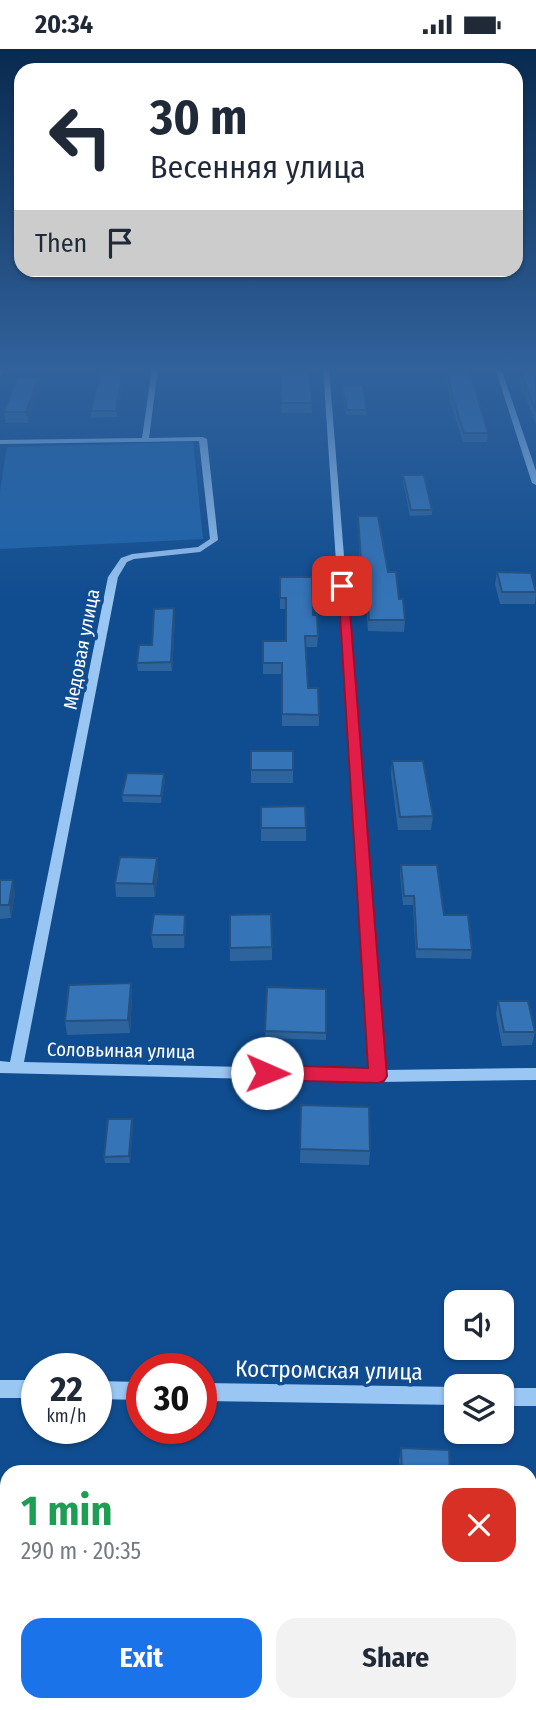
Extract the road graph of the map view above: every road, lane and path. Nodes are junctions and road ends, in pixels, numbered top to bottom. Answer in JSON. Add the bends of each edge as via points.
{"nodes":[{"id":1,"x":204,"y":446,"type":"edge"},
{"id":2,"x":332,"y":446,"type":"edge"},
{"id":3,"x":524,"y":446,"type":"edge"},
{"id":4,"x":536,"y":483,"type":"edge"},
{"id":5,"x":0,"y":1067,"type":"edge"},
{"id":6,"x":16,"y":1067,"type":"junction"},
{"id":7,"x":536,"y":1075,"type":"edge"},
{"id":8,"x":378,"y":1076,"type":"junction"},
{"id":9,"x":0,"y":1389,"type":"edge"},
{"id":10,"x":21,"y":1389,"type":"edge"},
{"id":11,"x":217,"y":1392,"type":"edge"},
{"id":12,"x":444,"y":1396,"type":"edge"},
{"id":13,"x":514,"y":1397,"type":"edge"},
{"id":14,"x":536,"y":1397,"type":"edge"}],
"edges":[{"from":1,"to":6,"type":"street","name":"Медовая улица","via":[[214,540],[200,549],[132,557],[124,560],[113,577]]},
{"from":2,"to":8,"type":"street"},
{"from":3,"to":4,"type":"street"},
{"from":5,"to":6,"type":"street","name":"Соловьиная улица"},
{"from":6,"to":8,"type":"street","name":"Соловьиная улица"},
{"from":7,"to":8,"type":"street","name":"Соловьиная улица"},
{"from":9,"to":10,"type":"street"},
{"from":11,"to":12,"type":"street","name":"Костромская улица"},
{"from":13,"to":14,"type":"street"}]}
